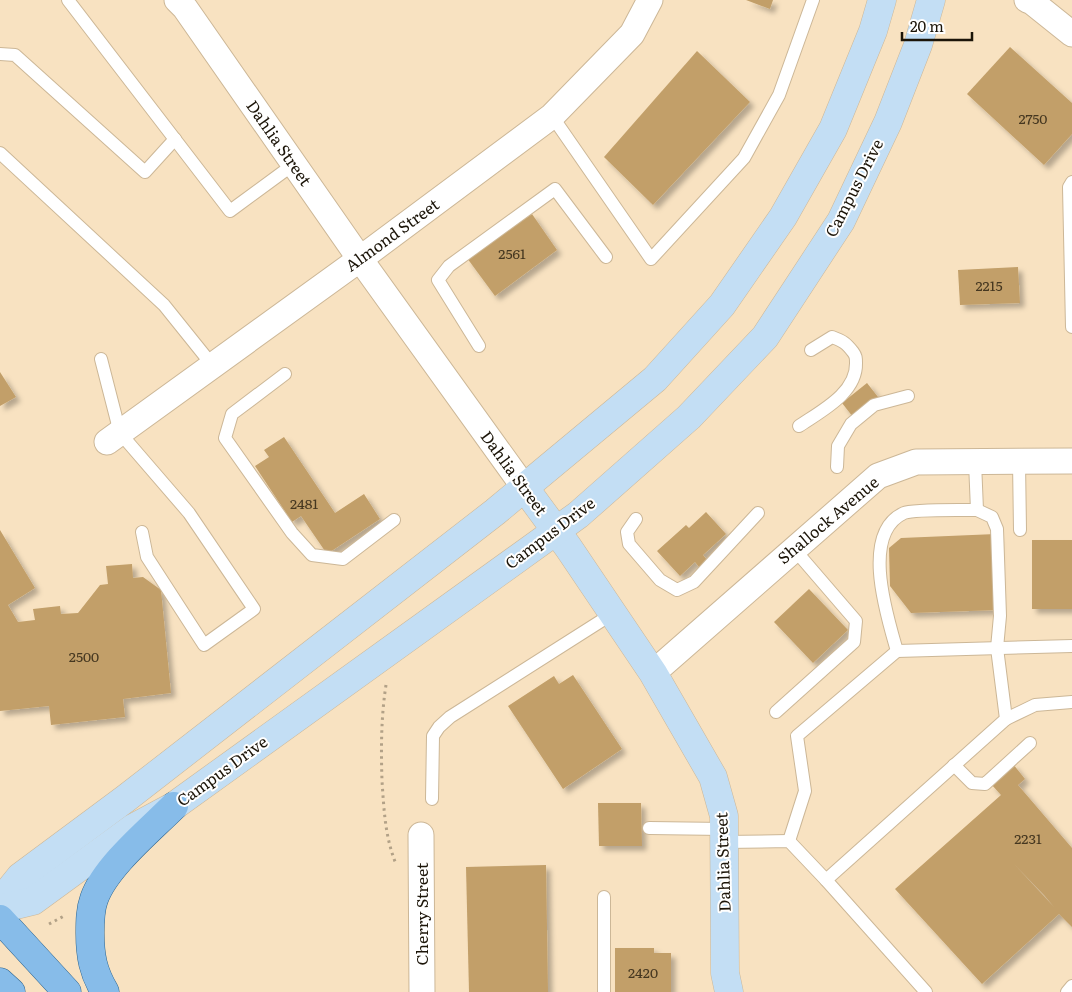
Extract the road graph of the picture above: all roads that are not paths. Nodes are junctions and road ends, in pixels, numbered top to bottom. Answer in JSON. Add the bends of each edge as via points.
{"nodes":[{"id":1,"x":68,"y":0,"type":"edge"},
{"id":2,"x":650,"y":0,"type":"edge"},
{"id":3,"x":813,"y":0,"type":"edge"},
{"id":4,"x":882,"y":0,"type":"edge"},
{"id":5,"x":931,"y":0,"type":"edge"},
{"id":6,"x":1027,"y":0,"type":"edge"},
{"id":7,"x":185,"y":3,"type":"edge"},
{"id":8,"x":1072,"y":34,"type":"edge"},
{"id":9,"x":0,"y":54,"type":"edge"},
{"id":10,"x":552,"y":116,"type":"junction"},
{"id":11,"x":175,"y":139,"type":"junction"},
{"id":12,"x":0,"y":153,"type":"edge"},
{"id":13,"x":294,"y":164,"type":"junction"},
{"id":14,"x":1072,"y":182,"type":"edge"},
{"id":15,"x":606,"y":257,"type":"dead end"},
{"id":16,"x":360,"y":260,"type":"junction"},
{"id":17,"x":1072,"y":327,"type":"edge"},
{"id":18,"x":479,"y":346,"type":"dead end"},
{"id":19,"x":811,"y":350,"type":"dead end"},
{"id":20,"x":101,"y":359,"type":"dead end"},
{"id":21,"x":213,"y":366,"type":"junction"},
{"id":22,"x":285,"y":374,"type":"dead end"},
{"id":23,"x":908,"y":396,"type":"dead end"},
{"id":24,"x":799,"y":426,"type":"dead end"},
{"id":25,"x":113,"y":437,"type":"junction"},
{"id":26,"x":1072,"y":461,"type":"edge"},
{"id":27,"x":975,"y":462,"type":"junction"},
{"id":28,"x":1019,"y":462,"type":"junction"},
{"id":29,"x":837,"y":467,"type":"dead end"},
{"id":30,"x":524,"y":487,"type":"junction"},
{"id":31,"x":977,"y":510,"type":"junction"},
{"id":32,"x":758,"y":513,"type":"dead end"},
{"id":33,"x":636,"y":519,"type":"dead end"},
{"id":34,"x":394,"y":520,"type":"dead end"},
{"id":35,"x":1020,"y":530,"type":"dead end"},
{"id":36,"x":555,"y":531,"type":"junction"},
{"id":37,"x":142,"y":532,"type":"dead end"},
{"id":38,"x":794,"y":549,"type":"junction"},
{"id":39,"x":612,"y":614,"type":"junction"},
{"id":40,"x":1072,"y":646,"type":"edge"},
{"id":41,"x":997,"y":648,"type":"junction"},
{"id":42,"x":897,"y":651,"type":"junction"},
{"id":43,"x":653,"y":673,"type":"junction"},
{"id":44,"x":1072,"y":702,"type":"edge"},
{"id":45,"x":776,"y":712,"type":"dead end"},
{"id":46,"x":1006,"y":719,"type":"junction"},
{"id":47,"x":1030,"y":742,"type":"dead end"},
{"id":48,"x":954,"y":765,"type":"junction"},
{"id":49,"x":432,"y":800,"type":"dead end"},
{"id":50,"x":174,"y":806,"type":"junction"},
{"id":51,"x":649,"y":828,"type":"dead end"},
{"id":52,"x":724,"y":835,"type":"junction"},
{"id":53,"x":421,"y":836,"type":"dead end"},
{"id":54,"x":789,"y":841,"type":"junction"},
{"id":55,"x":826,"y":880,"type":"junction"},
{"id":56,"x":604,"y":897,"type":"dead end"},
{"id":57,"x":0,"y":902,"type":"edge"},
{"id":58,"x":0,"y":909,"type":"edge"},
{"id":59,"x":0,"y":919,"type":"edge"},
{"id":60,"x":0,"y":982,"type":"edge"},
{"id":61,"x":1072,"y":986,"type":"edge"},
{"id":62,"x":11,"y":992,"type":"edge"},
{"id":63,"x":67,"y":992,"type":"edge"},
{"id":64,"x":105,"y":992,"type":"edge"},
{"id":65,"x":422,"y":992,"type":"edge"},
{"id":66,"x":604,"y":992,"type":"edge"},
{"id":67,"x":729,"y":992,"type":"edge"},
{"id":68,"x":926,"y":992,"type":"edge"},
{"id":69,"x":1067,"y":992,"type":"edge"}],
"edges":[{"from":1,"to":11,"type":"lane"},
{"from":2,"to":10,"type":"street","name":"Almond Street","via":[[632,34]]},
{"from":3,"to":10,"type":"lane","via":[[779,95],[744,158],[651,260]]},
{"from":4,"to":30,"type":"street","via":[[873,31],[833,129],[783,217],[722,305],[655,379]]},
{"from":5,"to":36,"type":"street","name":"Campus Drive","via":[[918,45],[888,122],[841,221],[765,337],[689,417],[578,515]]},
{"from":6,"to":8,"type":"street"},
{"from":7,"to":13,"type":"street","name":"Dahlia Street"},
{"from":9,"to":11,"type":"lane","via":[[15,55],[145,172]]},
{"from":10,"to":16,"type":"street","name":"Almond Street"},
{"from":11,"to":13,"type":"lane","via":[[230,211]]},
{"from":12,"to":21,"type":"lane","via":[[164,305]]},
{"from":13,"to":16,"type":"street","name":"Dahlia Street"},
{"from":14,"to":17,"type":"lane","via":[[1069,187]]},
{"from":15,"to":18,"type":"lane","via":[[555,189],[449,266],[438,280]]},
{"from":16,"to":21,"type":"street","name":"Almond Street"},
{"from":16,"to":30,"type":"street","name":"Dahlia Street"},
{"from":19,"to":24,"type":"lane","via":[[832,337],[845,341],[856,356],[856,371],[848,388]]},
{"from":20,"to":25,"type":"lane"},
{"from":21,"to":25,"type":"street","name":"Almond Street"},
{"from":22,"to":34,"type":"lane","via":[[232,414],[224,438],[292,532],[312,555],[343,558]]},
{"from":23,"to":29,"type":"lane","via":[[874,405],[851,424],[838,446]]},
{"from":25,"to":37,"type":"lane","via":[[189,513],[254,609],[204,645],[147,557]]},
{"from":26,"to":28,"type":"street","name":"Shallock Avenue"},
{"from":27,"to":28,"type":"street","name":"Shallock Avenue"},
{"from":27,"to":31,"type":"lane"},
{"from":27,"to":38,"type":"street","name":"Shallock Avenue","via":[[916,462],[878,476]]},
{"from":28,"to":35,"type":"lane"},
{"from":30,"to":36,"type":"street","name":"Dahlia Street"},
{"from":30,"to":57,"type":"street","via":[[125,799],[20,877]]},
{"from":31,"to":41,"type":"lane","via":[[992,518],[997,529],[1000,616]]},
{"from":31,"to":42,"type":"lane","via":[[906,512],[892,519],[883,535],[879,564],[887,618]]},
{"from":32,"to":33,"type":"lane","via":[[694,582],[677,590],[660,580],[630,544],[627,532]]},
{"from":36,"to":39,"type":"street","name":"Dahlia Street"},
{"from":36,"to":50,"type":"street","name":"Campus Drive"},
{"from":38,"to":43,"type":"street","name":"Shallock Avenue"},
{"from":38,"to":45,"type":"lane","via":[[856,621],[854,642]]},
{"from":39,"to":43,"type":"street","name":"Dahlia Street"},
{"from":39,"to":49,"type":"lane","via":[[439,727],[433,736]]},
{"from":40,"to":41,"type":"lane"},
{"from":41,"to":42,"type":"lane"},
{"from":41,"to":46,"type":"lane"},
{"from":42,"to":54,"type":"lane","via":[[797,736],[805,790]]},
{"from":43,"to":52,"type":"street","name":"Dahlia Street","via":[[713,777],[724,816]]},
{"from":44,"to":46,"type":"lane","via":[[1035,705]]},
{"from":46,"to":48,"type":"lane"},
{"from":47,"to":48,"type":"lane","via":[[985,784],[972,783]]},
{"from":48,"to":55,"type":"lane"},
{"from":50,"to":58,"type":"street","name":"Campus Drive","via":[[133,828],[34,901]]},
{"from":50,"to":64,"type":"main road","via":[[109,871],[94,898],[90,955]]},
{"from":51,"to":52,"type":"lane"},
{"from":52,"to":54,"type":"lane"},
{"from":52,"to":67,"type":"street","name":"Dahlia Street","via":[[725,973]]},
{"from":53,"to":65,"type":"street","name":"Cherry Street"},
{"from":54,"to":55,"type":"lane"},
{"from":55,"to":68,"type":"lane"},
{"from":56,"to":66,"type":"lane"},
{"from":59,"to":63,"type":"main road"},
{"from":60,"to":62,"type":"main road"},
{"from":61,"to":69,"type":"lane"}]}
